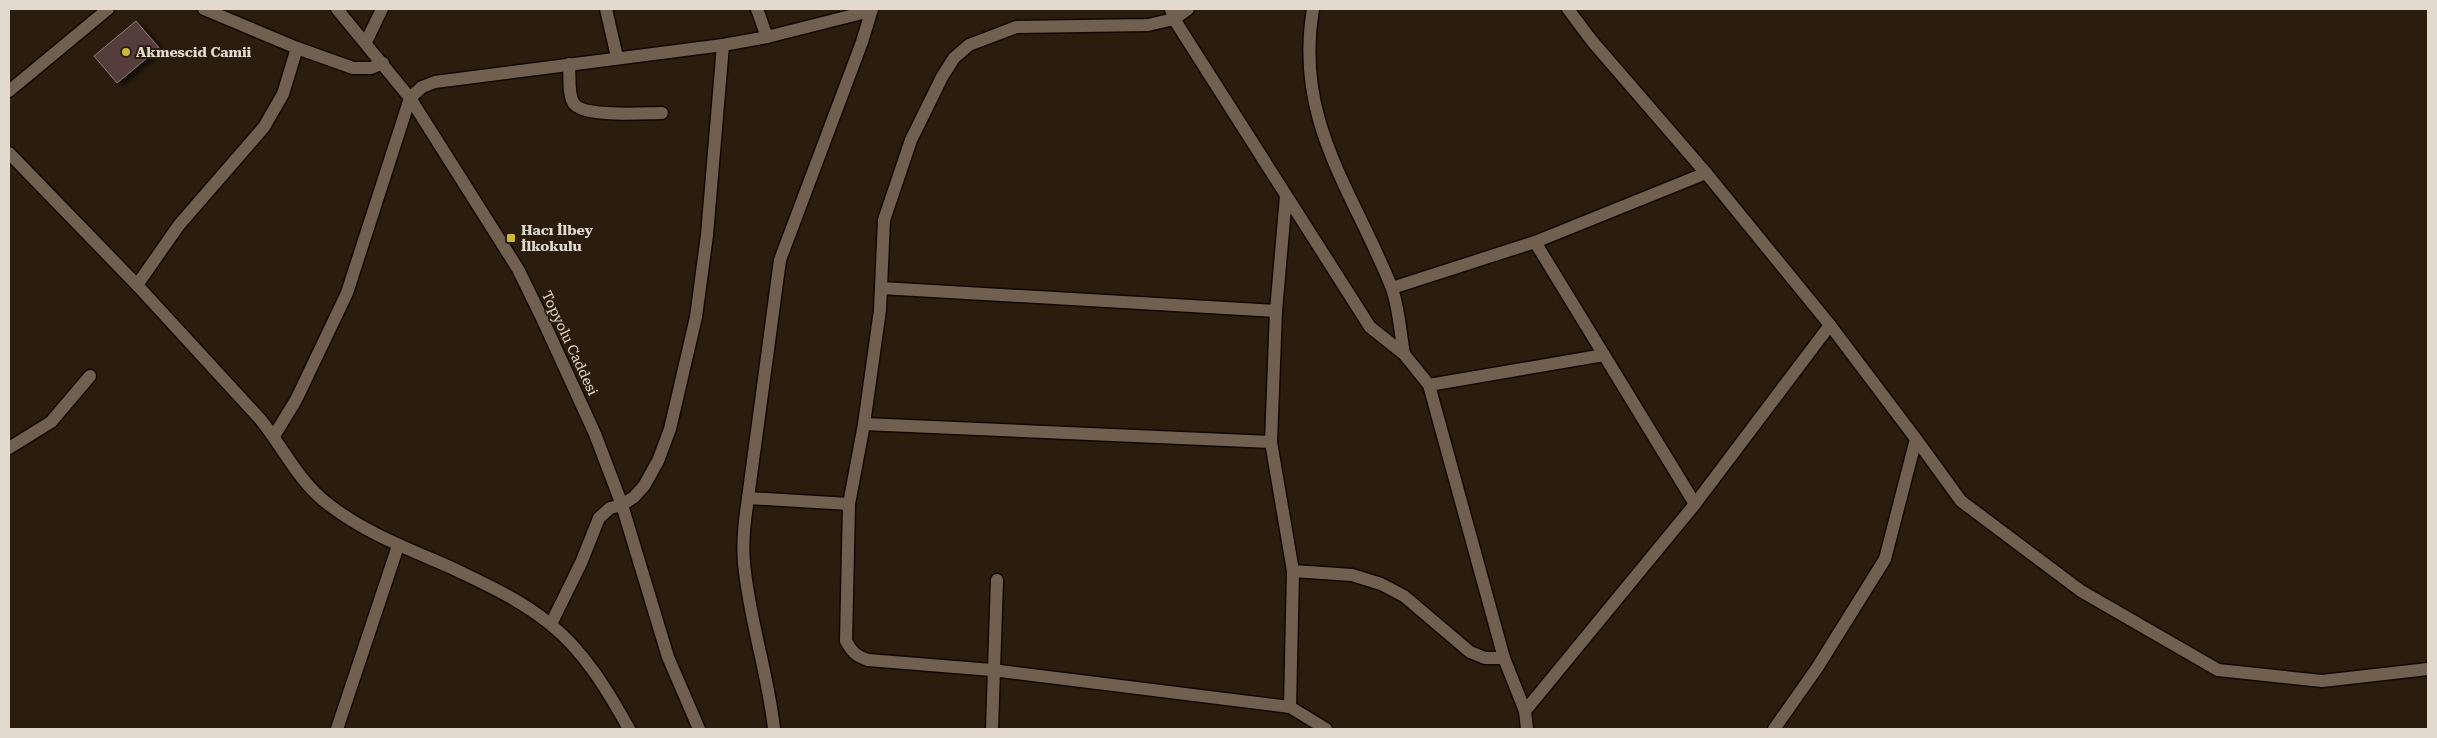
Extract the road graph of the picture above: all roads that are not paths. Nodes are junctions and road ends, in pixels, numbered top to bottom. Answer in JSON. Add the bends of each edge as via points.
{"nodes":[{"id":1,"x":108,"y":9,"type":"edge"},
{"id":2,"x":204,"y":9,"type":"edge"},
{"id":3,"x":337,"y":9,"type":"edge"},
{"id":4,"x":382,"y":9,"type":"edge"},
{"id":5,"x":606,"y":9,"type":"edge"},
{"id":6,"x":757,"y":9,"type":"edge"},
{"id":7,"x":1188,"y":9,"type":"edge"},
{"id":8,"x":1314,"y":9,"type":"edge"},
{"id":9,"x":1568,"y":9,"type":"edge"},
{"id":10,"x":871,"y":10,"type":"edge"},
{"id":11,"x":1173,"y":14,"type":"edge"},
{"id":12,"x":767,"y":37,"type":"junction"},
{"id":13,"x":366,"y":42,"type":"junction"},
{"id":14,"x":723,"y":45,"type":"junction"},
{"id":15,"x":298,"y":48,"type":"junction"},
{"id":16,"x":616,"y":57,"type":"junction"},
{"id":17,"x":383,"y":63,"type":"junction"},
{"id":18,"x":569,"y":64,"type":"junction"},
{"id":19,"x":9,"y":91,"type":"edge"},
{"id":20,"x":410,"y":98,"type":"junction"},
{"id":21,"x":662,"y":113,"type":"dead end"},
{"id":22,"x":9,"y":153,"type":"edge"},
{"id":23,"x":1706,"y":173,"type":"junction"},
{"id":24,"x":1286,"y":196,"type":"junction"},
{"id":25,"x":1535,"y":242,"type":"junction"},
{"id":26,"x":137,"y":285,"type":"junction"},
{"id":27,"x":881,"y":288,"type":"junction"},
{"id":28,"x":1392,"y":288,"type":"junction"},
{"id":29,"x":1276,"y":310,"type":"junction"},
{"id":30,"x":1830,"y":326,"type":"junction"},
{"id":31,"x":1404,"y":354,"type":"junction"},
{"id":32,"x":1604,"y":355,"type":"junction"},
{"id":33,"x":90,"y":376,"type":"dead end"},
{"id":34,"x":1429,"y":385,"type":"junction"},
{"id":35,"x":864,"y":424,"type":"junction"},
{"id":36,"x":274,"y":436,"type":"junction"},
{"id":37,"x":1916,"y":439,"type":"junction"},
{"id":38,"x":1272,"y":442,"type":"junction"},
{"id":39,"x":9,"y":448,"type":"edge"},
{"id":40,"x":748,"y":498,"type":"junction"},
{"id":41,"x":848,"y":504,"type":"junction"},
{"id":42,"x":1694,"y":504,"type":"junction"},
{"id":43,"x":622,"y":506,"type":"junction"},
{"id":44,"x":398,"y":546,"type":"junction"},
{"id":45,"x":1293,"y":571,"type":"junction"},
{"id":46,"x":997,"y":580,"type":"dead end"},
{"id":47,"x":551,"y":624,"type":"junction"},
{"id":48,"x":1504,"y":658,"type":"junction"},
{"id":49,"x":2428,"y":669,"type":"edge"},
{"id":50,"x":994,"y":670,"type":"junction"},
{"id":51,"x":1290,"y":707,"type":"junction"},
{"id":52,"x":1525,"y":712,"type":"junction"},
{"id":53,"x":622,"y":717,"type":"junction"},
{"id":54,"x":337,"y":729,"type":"edge"},
{"id":55,"x":617,"y":729,"type":"edge"},
{"id":56,"x":628,"y":729,"type":"edge"},
{"id":57,"x":699,"y":729,"type":"edge"},
{"id":58,"x":774,"y":729,"type":"edge"},
{"id":59,"x":992,"y":729,"type":"edge"},
{"id":60,"x":1326,"y":729,"type":"edge"},
{"id":61,"x":1527,"y":729,"type":"edge"},
{"id":62,"x":1774,"y":729,"type":"edge"}],
"edges":[{"from":1,"to":19,"type":"street"},
{"from":2,"to":15,"type":"street"},
{"from":3,"to":13,"type":"street","name":"Topyolu Caddesi"},
{"from":4,"to":13,"type":"street"},
{"from":5,"to":16,"type":"street"},
{"from":6,"to":12,"type":"street"},
{"from":7,"to":11,"type":"street"},
{"from":8,"to":28,"type":"street","via":[[1309,64],[1313,101],[1324,140]]},
{"from":9,"to":23,"type":"street"},
{"from":10,"to":12,"type":"street"},
{"from":10,"to":40,"type":"street","via":[[780,260]]},
{"from":11,"to":24,"type":"street"},
{"from":11,"to":27,"type":"street","via":[[1148,25],[1016,27],[969,45],[954,58],[910,140],[884,220]]},
{"from":12,"to":14,"type":"street"},
{"from":13,"to":17,"type":"street","name":"Topyolu Caddesi"},
{"from":14,"to":16,"type":"street"},
{"from":14,"to":43,"type":"street","via":[[707,235],[696,317],[677,406],[658,461],[644,486]]},
{"from":15,"to":17,"type":"street","via":[[353,68],[371,68]]},
{"from":15,"to":26,"type":"street","via":[[283,94],[264,127],[179,225]]},
{"from":16,"to":18,"type":"street"},
{"from":17,"to":20,"type":"street","name":"Topyolu Caddesi"},
{"from":18,"to":20,"type":"street","via":[[435,82]]},
{"from":18,"to":21,"type":"street","via":[[572,102],[579,108],[590,112]]},
{"from":20,"to":36,"type":"street","via":[[347,293],[296,400]]},
{"from":20,"to":43,"type":"street","name":"Topyolu Caddesi","via":[[518,269],[569,374]]},
{"from":22,"to":26,"type":"street"},
{"from":23,"to":25,"type":"street"},
{"from":23,"to":30,"type":"street"},
{"from":24,"to":29,"type":"street"},
{"from":24,"to":31,"type":"street","via":[[1370,327]]},
{"from":25,"to":28,"type":"street"},
{"from":25,"to":32,"type":"street"},
{"from":26,"to":36,"type":"street"},
{"from":27,"to":29,"type":"street"},
{"from":27,"to":35,"type":"street"},
{"from":28,"to":31,"type":"street"},
{"from":29,"to":38,"type":"street"},
{"from":30,"to":37,"type":"street"},
{"from":30,"to":42,"type":"street"},
{"from":31,"to":34,"type":"street"},
{"from":32,"to":34,"type":"street"},
{"from":32,"to":42,"type":"street"},
{"from":33,"to":39,"type":"street","via":[[51,422]]},
{"from":34,"to":48,"type":"street"},
{"from":35,"to":38,"type":"street"},
{"from":35,"to":41,"type":"street"},
{"from":36,"to":44,"type":"street","via":[[305,484],[350,519]]},
{"from":37,"to":49,"type":"street","via":[[1968,506],[2081,591],[2218,670],[2322,681]]},
{"from":37,"to":62,"type":"street","via":[[1885,559],[1817,668]]},
{"from":38,"to":45,"type":"street"},
{"from":40,"to":41,"type":"street"},
{"from":40,"to":58,"type":"street","via":[[744,530],[747,593]]},
{"from":41,"to":50,"type":"street","via":[[845,630],[851,651],[868,660]]},
{"from":42,"to":52,"type":"street"},
{"from":43,"to":47,"type":"street","via":[[610,508],[599,518]]},
{"from":43,"to":57,"type":"street","name":"Topyolu Caddesi","via":[[668,657]]},
{"from":44,"to":47,"type":"street","via":[[452,568],[514,600]]},
{"from":44,"to":54,"type":"street"},
{"from":45,"to":48,"type":"street","via":[[1352,575],[1381,584],[1404,596],[1470,652],[1485,658]]},
{"from":45,"to":51,"type":"street"},
{"from":46,"to":50,"type":"street"},
{"from":47,"to":53,"type":"street","via":[[574,646]]},
{"from":48,"to":52,"type":"street"},
{"from":50,"to":51,"type":"street"},
{"from":50,"to":59,"type":"street"},
{"from":51,"to":60,"type":"street"},
{"from":52,"to":61,"type":"street"},
{"from":53,"to":55,"type":"street"},
{"from":53,"to":56,"type":"street"}]}
